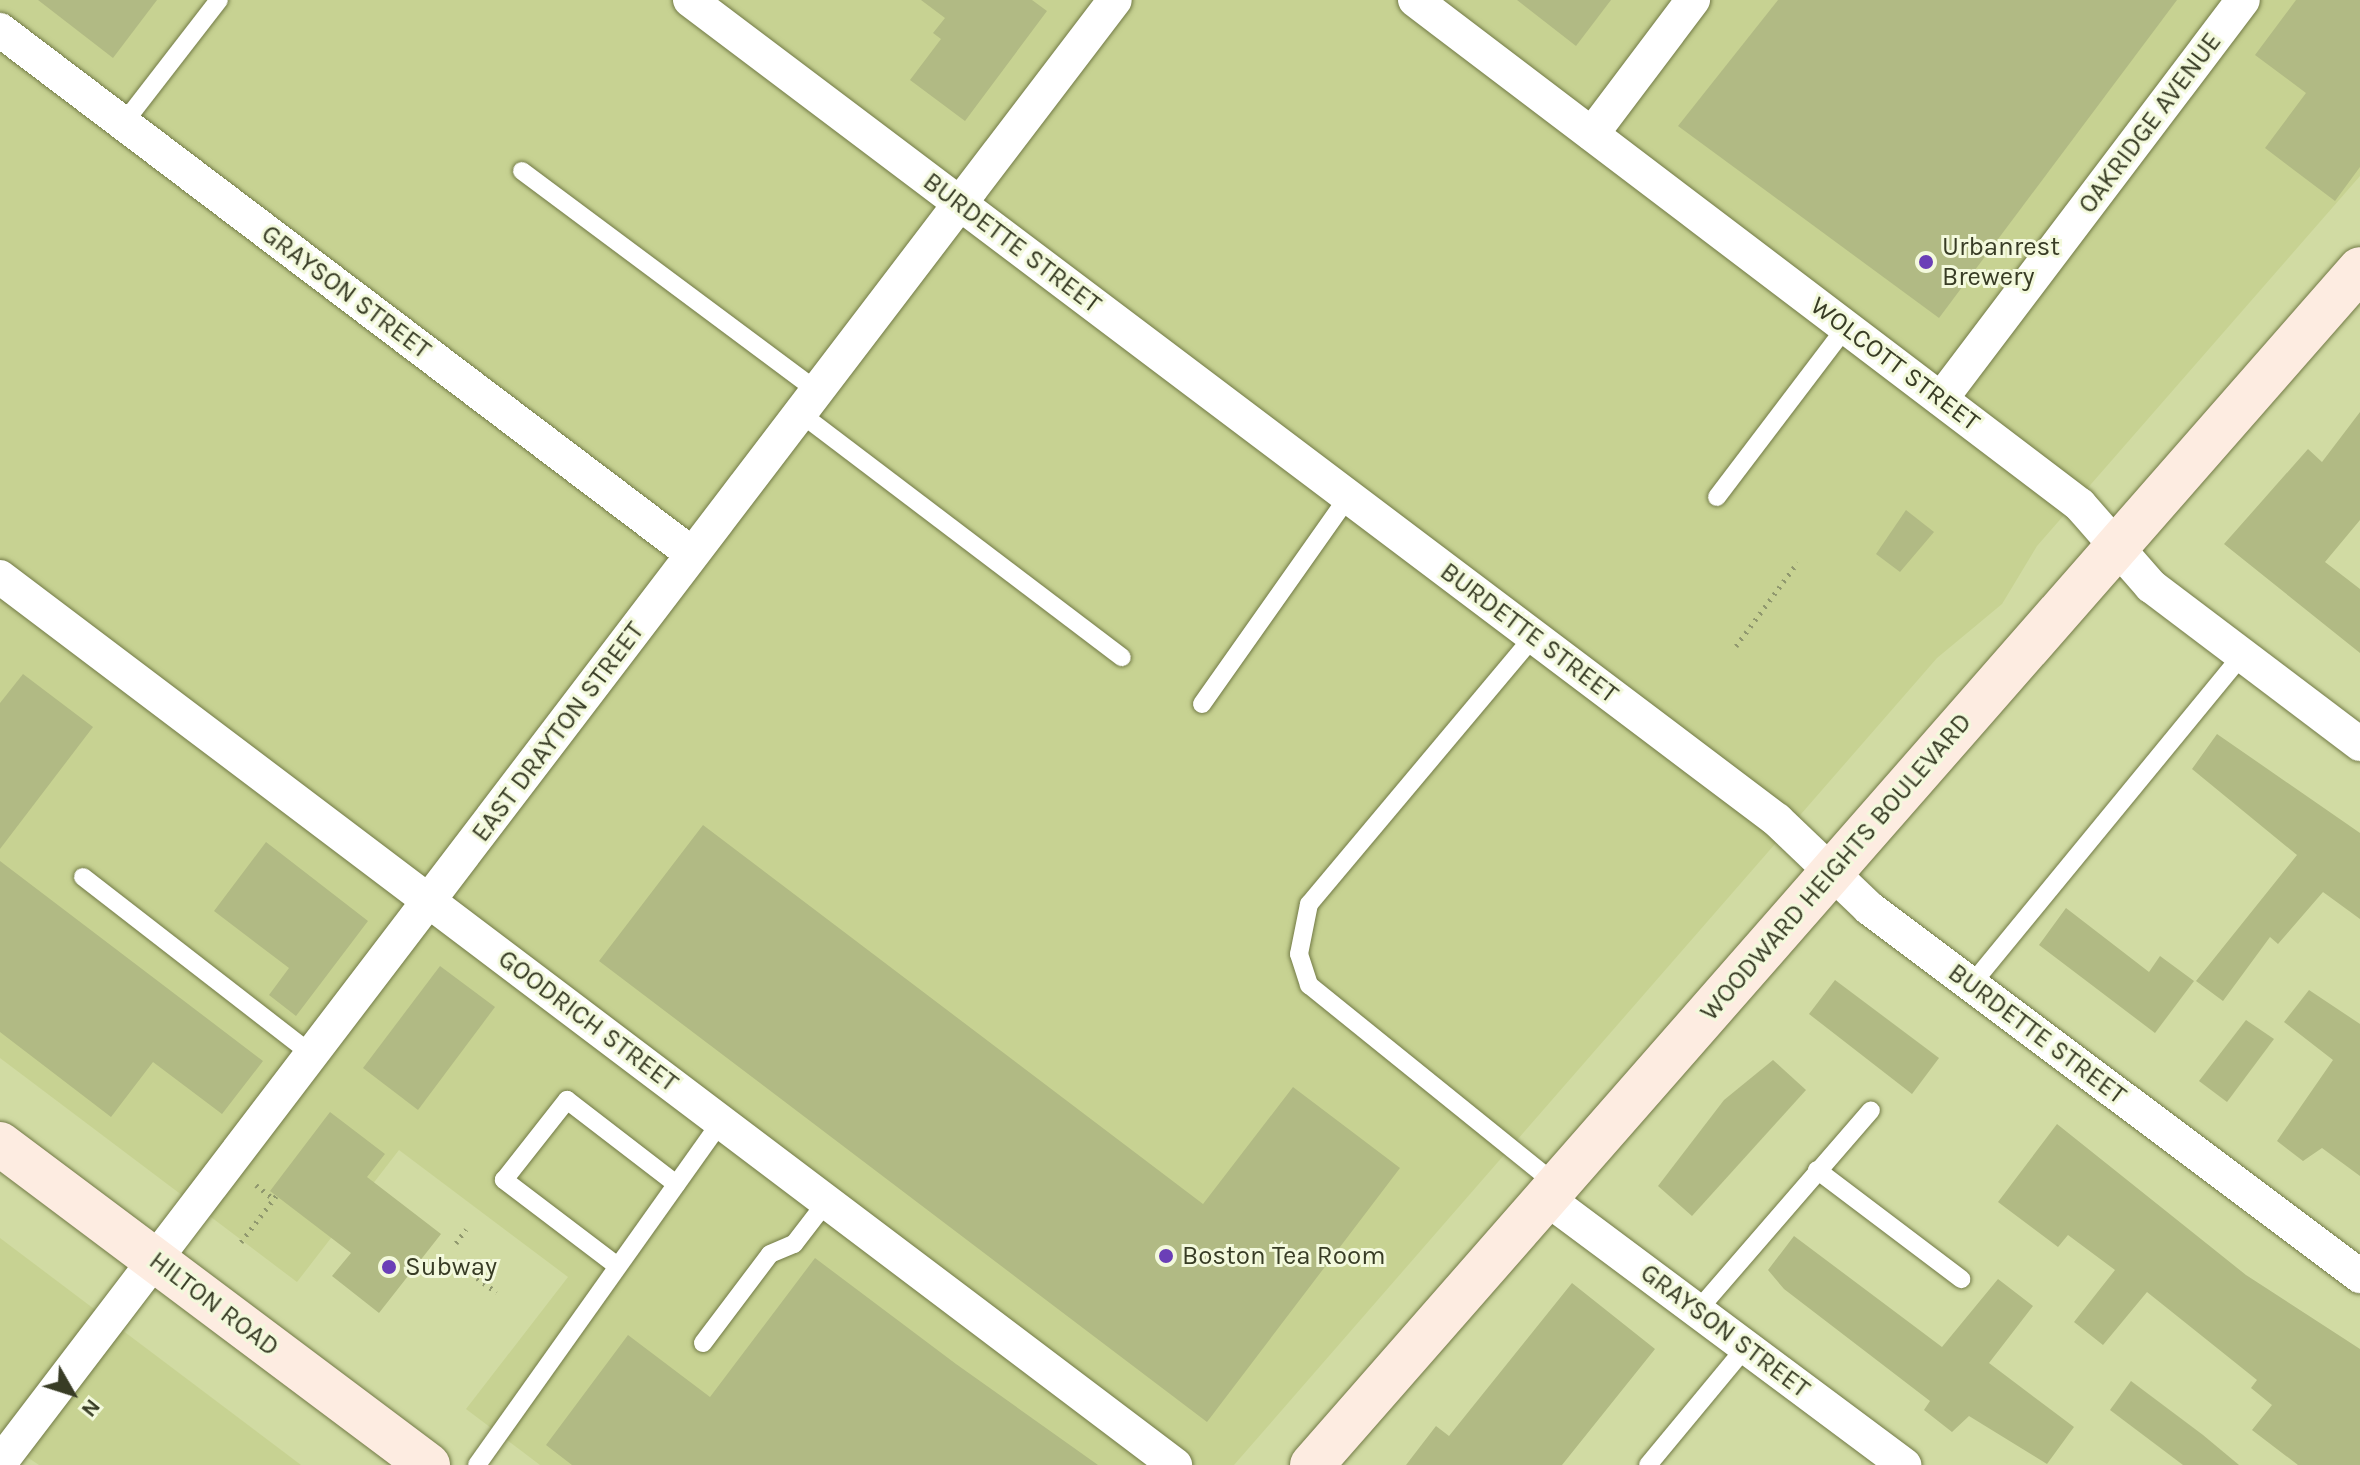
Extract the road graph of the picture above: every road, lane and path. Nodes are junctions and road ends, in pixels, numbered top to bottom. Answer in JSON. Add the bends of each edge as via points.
{"nodes":[{"id":1,"x":219,"y":0,"type":"edge"},
{"id":2,"x":690,"y":0,"type":"edge"},
{"id":3,"x":1115,"y":0,"type":"edge"},
{"id":4,"x":1415,"y":0,"type":"edge"},
{"id":5,"x":1693,"y":0,"type":"edge"},
{"id":6,"x":2243,"y":0,"type":"edge"},
{"id":7,"x":0,"y":30,"type":"edge"},
{"id":8,"x":123,"y":124,"type":"junction"},
{"id":9,"x":1592,"y":134,"type":"junction"},
{"id":10,"x":522,"y":171,"type":"dead end"},
{"id":11,"x":960,"y":204,"type":"junction"},
{"id":12,"x":2360,"y":269,"type":"edge"},
{"id":13,"x":1846,"y":327,"type":"junction"},
{"id":14,"x":1941,"y":399,"type":"junction"},
{"id":15,"x":808,"y":402,"type":"junction"},
{"id":16,"x":1348,"y":497,"type":"junction"},
{"id":17,"x":1717,"y":497,"type":"dead end"},
{"id":18,"x":2115,"y":547,"type":"junction"},
{"id":19,"x":692,"y":554,"type":"junction"},
{"id":20,"x":1798,"y":562,"type":"dead end"},
{"id":21,"x":0,"y":577,"type":"edge"},
{"id":22,"x":1534,"y":636,"type":"junction"},
{"id":23,"x":1736,"y":646,"type":"dead end"},
{"id":24,"x":2242,"y":655,"type":"junction"},
{"id":25,"x":1122,"y":657,"type":"dead end"},
{"id":26,"x":1202,"y":704,"type":"dead end"},
{"id":27,"x":2360,"y":744,"type":"edge"},
{"id":28,"x":1832,"y":871,"type":"junction"},
{"id":29,"x":83,"y":877,"type":"dead end"},
{"id":30,"x":430,"y":903,"type":"junction"},
{"id":31,"x":1971,"y":985,"type":"junction"},
{"id":32,"x":314,"y":1056,"type":"junction"},
{"id":33,"x":1871,"y":1110,"type":"dead end"},
{"id":34,"x":721,"y":1122,"type":"junction"},
{"id":35,"x":0,"y":1144,"type":"edge"},
{"id":36,"x":1817,"y":1170,"type":"junction"},
{"id":37,"x":247,"y":1178,"type":"dead end"},
{"id":38,"x":676,"y":1184,"type":"junction"},
{"id":39,"x":1552,"y":1192,"type":"junction"},
{"id":40,"x":827,"y":1201,"type":"junction"},
{"id":41,"x":466,"y":1229,"type":"dead end"},
{"id":42,"x":241,"y":1242,"type":"dead end"},
{"id":43,"x":456,"y":1243,"type":"dead end"},
{"id":44,"x":156,"y":1260,"type":"junction"},
{"id":45,"x":616,"y":1265,"type":"junction"},
{"id":46,"x":2360,"y":1276,"type":"edge"},
{"id":47,"x":477,"y":1278,"type":"dead end"},
{"id":48,"x":1961,"y":1279,"type":"dead end"},
{"id":49,"x":496,"y":1292,"type":"dead end"},
{"id":50,"x":1698,"y":1310,"type":"junction"},
{"id":51,"x":703,"y":1343,"type":"dead end"},
{"id":52,"x":1746,"y":1347,"type":"junction"},
{"id":53,"x":0,"y":1463,"type":"edge"},
{"id":54,"x":428,"y":1465,"type":"edge"},
{"id":55,"x":477,"y":1465,"type":"edge"},
{"id":56,"x":1175,"y":1465,"type":"edge"},
{"id":57,"x":1312,"y":1465,"type":"edge"},
{"id":58,"x":1648,"y":1465,"type":"edge"},
{"id":59,"x":1904,"y":1465,"type":"edge"}],
"edges":[{"from":1,"to":8,"type":"lane"},
{"from":2,"to":11,"type":"street","name":"BURDETTE STREET"},
{"from":3,"to":11,"type":"street","name":"EAST DRAYTON STREET"},
{"from":4,"to":9,"type":"street","name":"WOLCOTT STREET"},
{"from":5,"to":9,"type":"street"},
{"from":6,"to":14,"type":"street","name":"OAKRIDGE AVENUE"},
{"from":7,"to":8,"type":"street","name":"GRAYSON STREET"},
{"from":8,"to":19,"type":"street","name":"GRAYSON STREET"},
{"from":9,"to":13,"type":"street","name":"WOLCOTT STREET"},
{"from":10,"to":15,"type":"lane"},
{"from":11,"to":15,"type":"street","name":"EAST DRAYTON STREET"},
{"from":11,"to":16,"type":"street","name":"BURDETTE STREET"},
{"from":12,"to":18,"type":"street","name":"WOODWARD HEIGHTS BOULEVARD"},
{"from":13,"to":14,"type":"street","name":"WOLCOTT STREET"},
{"from":13,"to":17,"type":"lane"},
{"from":14,"to":18,"type":"street","name":"WOLCOTT STREET","via":[[2080,505]]},
{"from":15,"to":19,"type":"street","name":"EAST DRAYTON STREET"},
{"from":15,"to":25,"type":"lane"},
{"from":16,"to":22,"type":"street","name":"BURDETTE STREET"},
{"from":16,"to":26,"type":"lane"},
{"from":18,"to":24,"type":"street","name":"WOLCOTT STREET","via":[[2151,586]]},
{"from":18,"to":28,"type":"street","name":"WOODWARD HEIGHTS BOULEVARD"},
{"from":19,"to":30,"type":"street","name":"EAST DRAYTON STREET"},
{"from":20,"to":23,"type":"path"},
{"from":21,"to":30,"type":"street","name":"GOODRICH STREET"},
{"from":22,"to":28,"type":"street","name":"BURDETTE STREET","via":[[1792,832]]},
{"from":22,"to":39,"type":"lane","via":[[1309,904],[1299,954],[1309,985]]},
{"from":24,"to":27,"type":"street","name":"WOLCOTT STREET"},
{"from":24,"to":31,"type":"lane"},
{"from":28,"to":31,"type":"street","name":"BURDETTE STREET"},
{"from":28,"to":39,"type":"street","name":"WOODWARD HEIGHTS BOULEVARD"},
{"from":29,"to":32,"type":"lane"},
{"from":30,"to":32,"type":"street","name":"EAST DRAYTON STREET"},
{"from":30,"to":34,"type":"street","name":"GOODRICH STREET"},
{"from":31,"to":46,"type":"street","name":"BURDETTE STREET"},
{"from":32,"to":44,"type":"street","name":"EAST DRAYTON STREET"},
{"from":33,"to":36,"type":"lane"},
{"from":34,"to":38,"type":"lane"},
{"from":34,"to":40,"type":"street","name":"GOODRICH STREET"},
{"from":35,"to":44,"type":"street","name":"HILTON ROAD"},
{"from":36,"to":48,"type":"lane"},
{"from":36,"to":50,"type":"lane"},
{"from":37,"to":42,"type":"path","via":[[275,1197]]},
{"from":38,"to":45,"type":"lane"},
{"from":38,"to":45,"type":"lane","via":[[567,1100],[504,1180]]},
{"from":39,"to":50,"type":"street","name":"GRAYSON STREET"},
{"from":39,"to":57,"type":"street","name":"WOODWARD HEIGHTS BOULEVARD"},
{"from":40,"to":51,"type":"lane","via":[[794,1244],[770,1254]]},
{"from":40,"to":56,"type":"street","name":"GOODRICH STREET"},
{"from":41,"to":43,"type":"path"},
{"from":44,"to":53,"type":"street","name":"EAST DRAYTON STREET"},
{"from":44,"to":54,"type":"street","name":"HILTON ROAD"},
{"from":45,"to":55,"type":"lane"},
{"from":47,"to":49,"type":"path"},
{"from":50,"to":52,"type":"street","name":"GRAYSON STREET"},
{"from":52,"to":58,"type":"lane"},
{"from":52,"to":59,"type":"street","name":"GRAYSON STREET"}]}
